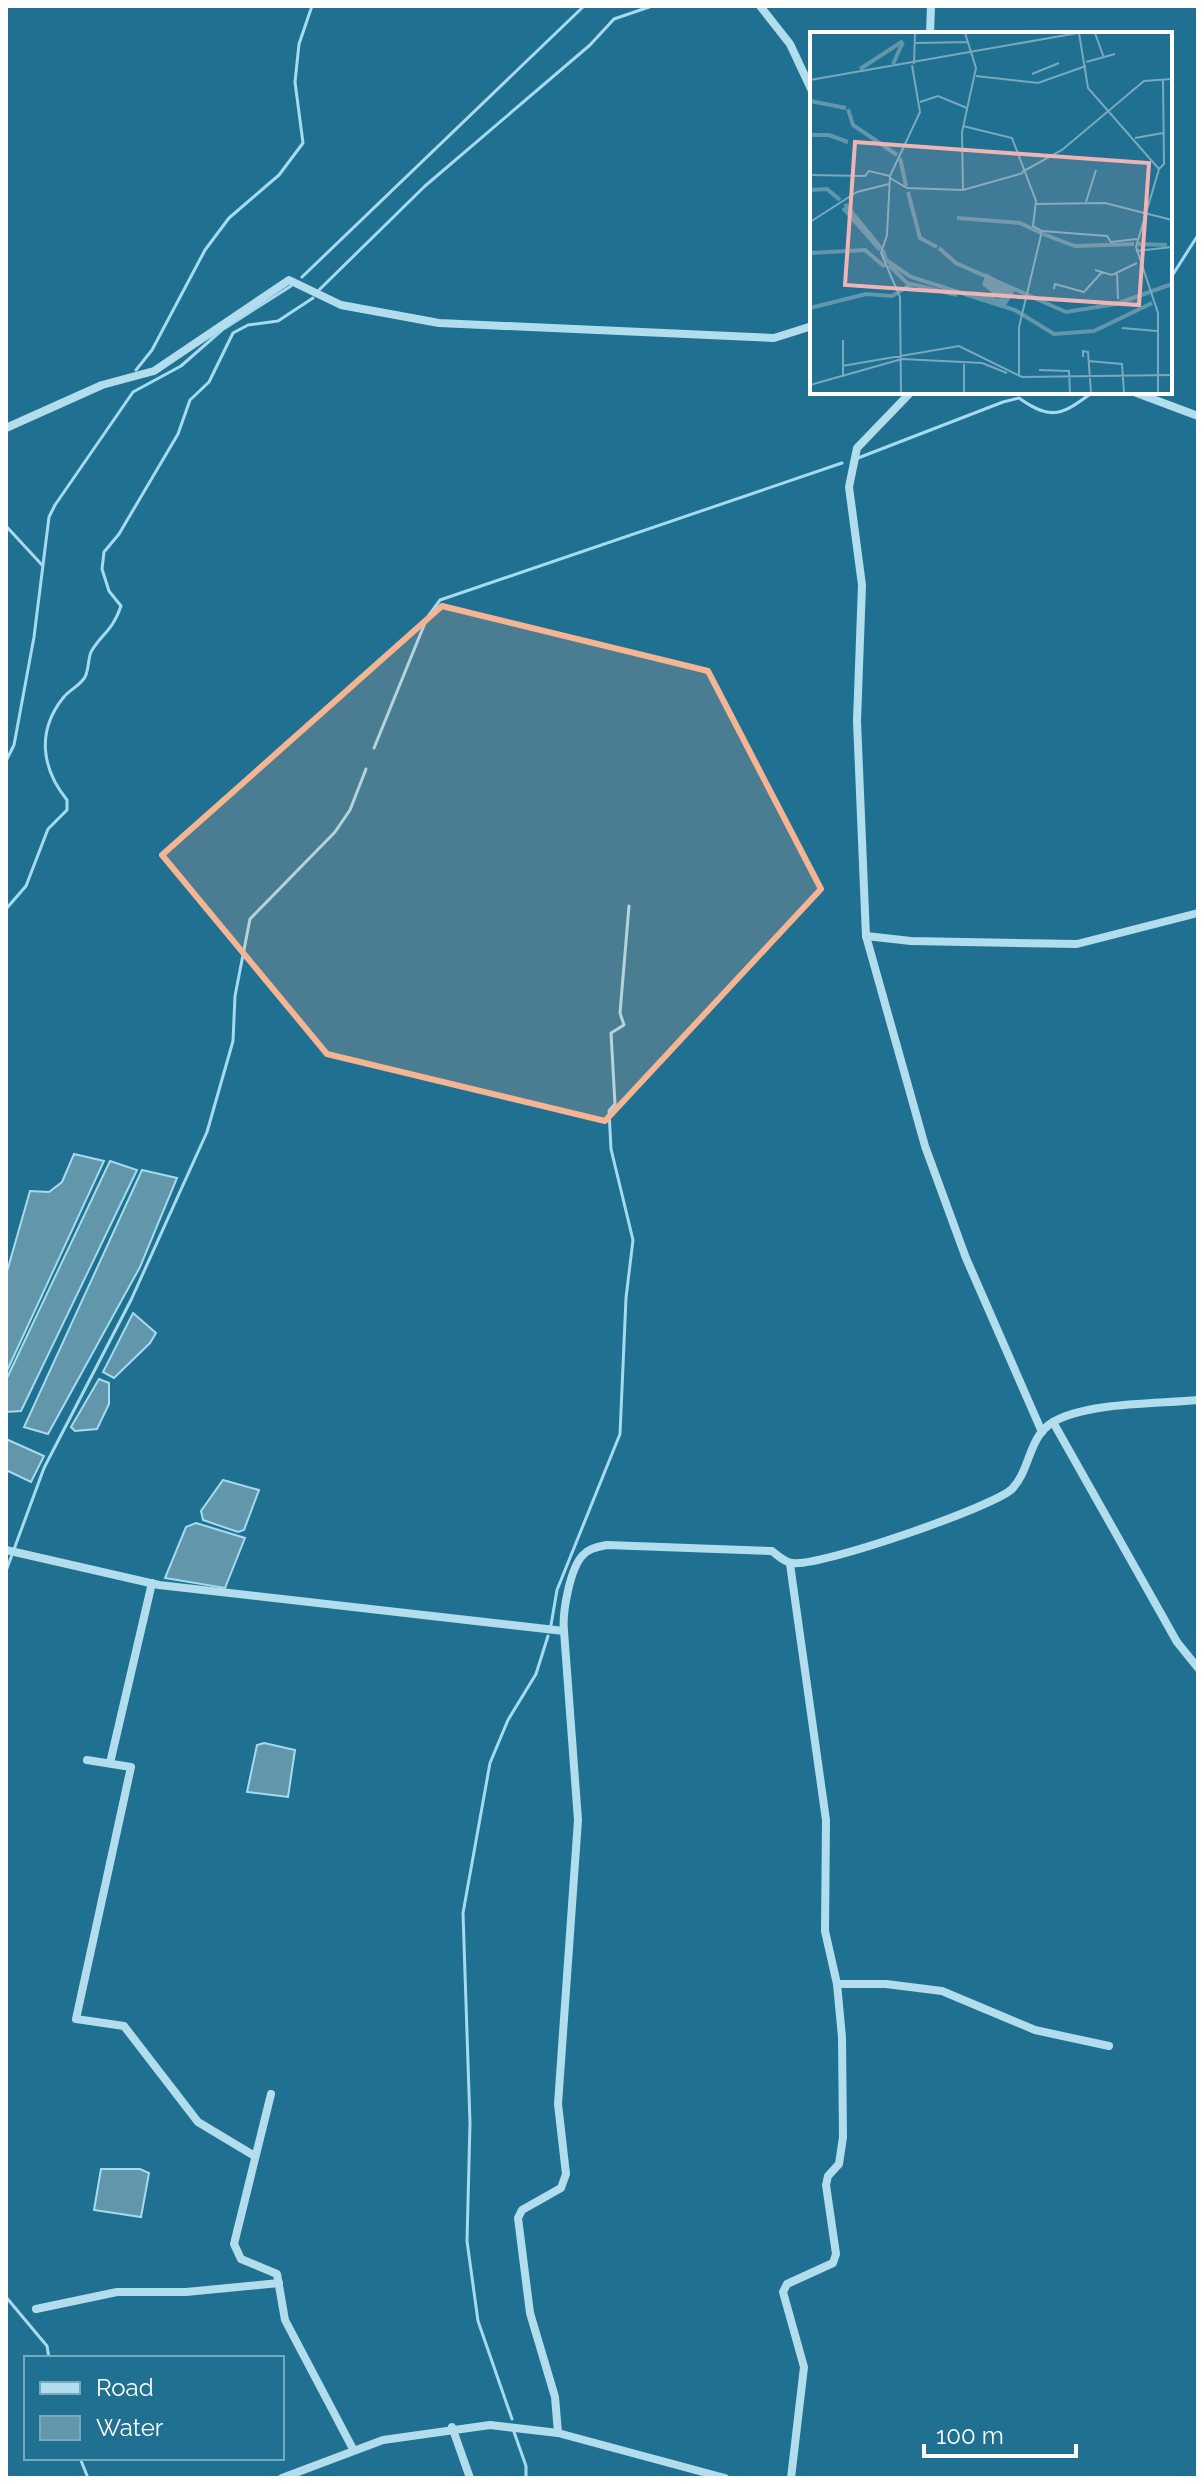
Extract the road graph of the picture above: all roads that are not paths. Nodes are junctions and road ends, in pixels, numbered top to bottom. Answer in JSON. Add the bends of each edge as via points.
{"nodes":[{"id":1,"x":760,"y":6,"type":"edge"},
{"id":2,"x":931,"y":6,"type":"edge"},
{"id":3,"x":930,"y":32,"type":"edge"},
{"id":4,"x":810,"y":87,"type":"edge"},
{"id":5,"x":810,"y":327,"type":"edge"},
{"id":6,"x":909,"y":394,"type":"edge"},
{"id":7,"x":1139,"y":394,"type":"edge"},
{"id":8,"x":1198,"y":416,"type":"edge"},
{"id":9,"x":6,"y":428,"type":"edge"},
{"id":10,"x":1198,"y":913,"type":"edge"},
{"id":11,"x":866,"y":936,"type":"junction"},
{"id":12,"x":1198,"y":1400,"type":"edge"},
{"id":13,"x":1053,"y":1422,"type":"junction"},
{"id":14,"x":1042,"y":1432,"type":"junction"},
{"id":15,"x":11,"y":1551,"type":"edge"},
{"id":16,"x":790,"y":1564,"type":"junction"},
{"id":17,"x":152,"y":1583,"type":"junction"},
{"id":18,"x":564,"y":1631,"type":"junction"},
{"id":19,"x":1198,"y":1668,"type":"edge"},
{"id":20,"x":87,"y":1760,"type":"dead end"},
{"id":21,"x":110,"y":1763,"type":"junction"},
{"id":22,"x":837,"y":1984,"type":"junction"},
{"id":23,"x":1109,"y":2046,"type":"dead end"},
{"id":24,"x":271,"y":2094,"type":"dead end"},
{"id":25,"x":253,"y":2155,"type":"junction"},
{"id":26,"x":279,"y":2283,"type":"junction"},
{"id":27,"x":36,"y":2309,"type":"dead end"},
{"id":28,"x":452,"y":2427,"type":"junction"},
{"id":29,"x":558,"y":2433,"type":"junction"},
{"id":30,"x":353,"y":2449,"type":"junction"},
{"id":31,"x":282,"y":2478,"type":"edge"},
{"id":32,"x":470,"y":2478,"type":"edge"},
{"id":33,"x":725,"y":2478,"type":"edge"},
{"id":34,"x":791,"y":2478,"type":"edge"}],
"edges":[{"from":1,"to":4,"type":"street","via":[[790,44]]},
{"from":2,"to":3,"type":"street"},
{"from":5,"to":9,"type":"street","via":[[774,338],[439,323],[341,305],[289,280],[154,371],[102,385]]},
{"from":6,"to":11,"type":"street","via":[[857,448],[849,487],[862,585],[857,721]]},
{"from":7,"to":8,"type":"street"},
{"from":10,"to":11,"type":"street","via":[[1077,944]]},
{"from":11,"to":14,"type":"street","via":[[925,1146],[966,1258]]},
{"from":12,"to":13,"type":"street","via":[[1089,1410]]},
{"from":13,"to":14,"type":"street"},
{"from":13,"to":19,"type":"street","via":[[1177,1642]]},
{"from":14,"to":16,"type":"street","via":[[1010,1491],[898,1537],[821,1562]]},
{"from":15,"to":17,"type":"street"},
{"from":16,"to":18,"type":"street","via":[[772,1551],[607,1545],[590,1549],[580,1557],[562,1612]]},
{"from":16,"to":22,"type":"street","via":[[826,1820],[825,1931]]},
{"from":17,"to":18,"type":"street"},
{"from":17,"to":21,"type":"street"},
{"from":18,"to":29,"type":"street","via":[[578,1820],[558,2104],[566,2174],[561,2188],[522,2210],[518,2218],[530,2313],[555,2397]]},
{"from":20,"to":21,"type":"street"},
{"from":21,"to":25,"type":"street","via":[[131,1767],[76,2019],[124,2026],[198,2122]]},
{"from":22,"to":23,"type":"street","via":[[942,1991],[1035,2030]]},
{"from":22,"to":34,"type":"street","via":[[843,2137],[839,2164],[826,2185],[836,2254],[833,2263],[787,2284],[783,2292],[804,2367]]},
{"from":24,"to":25,"type":"street"},
{"from":25,"to":26,"type":"street","via":[[234,2244],[241,2259],[277,2274]]},
{"from":26,"to":27,"type":"street","via":[[117,2292]]},
{"from":26,"to":30,"type":"street","via":[[285,2320]]},
{"from":28,"to":29,"type":"street","via":[[490,2425]]},
{"from":28,"to":30,"type":"street"},
{"from":28,"to":32,"type":"street"},
{"from":29,"to":33,"type":"street"},
{"from":30,"to":31,"type":"street"}]}
